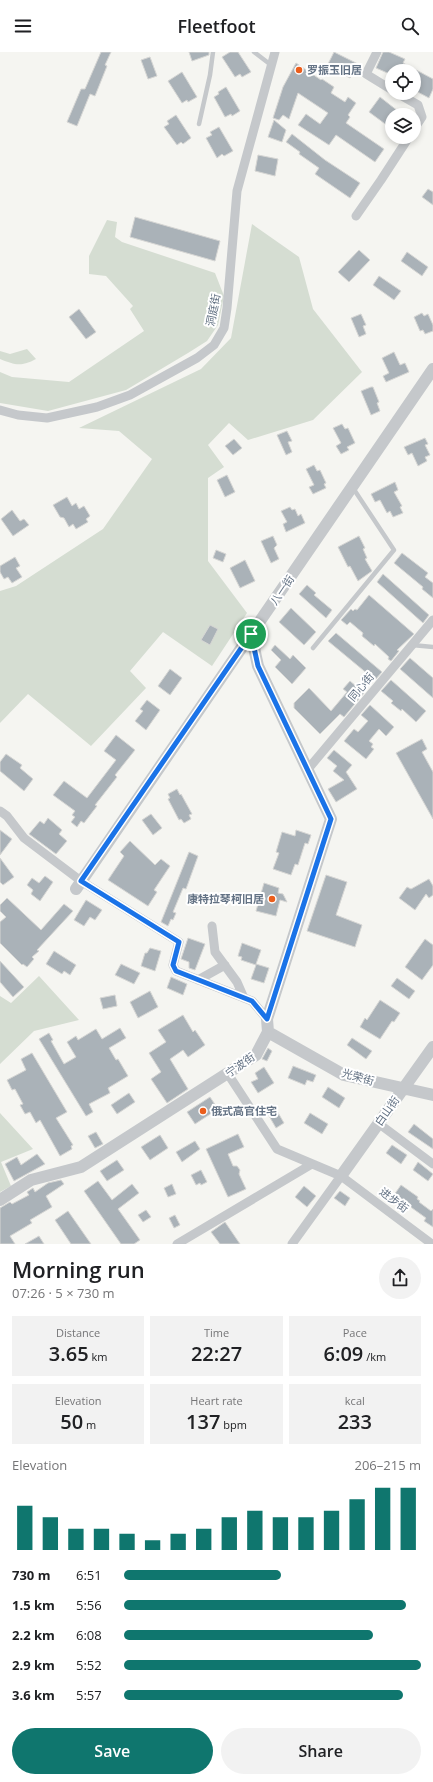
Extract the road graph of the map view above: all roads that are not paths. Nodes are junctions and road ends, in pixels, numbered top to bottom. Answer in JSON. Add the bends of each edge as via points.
{"nodes":[{"id":1,"x":213,"y":52,"type":"edge"},
{"id":2,"x":254,"y":52,"type":"edge"},
{"id":3,"x":275,"y":52,"type":"edge"},
{"id":4,"x":377,"y":52,"type":"edge"},
{"id":5,"x":271,"y":65,"type":"junction"},
{"id":6,"x":385,"y":86,"type":"edge"},
{"id":7,"x":408,"y":100,"type":"edge"},
{"id":8,"x":419,"y":108,"type":"edge"},
{"id":9,"x":199,"y":124,"type":"dead end"},
{"id":10,"x":404,"y":144,"type":"edge"},
{"id":11,"x":356,"y":216,"type":"dead end"},
{"id":12,"x":433,"y":369,"type":"edge"},
{"id":13,"x":0,"y":410,"type":"edge"},
{"id":14,"x":352,"y":487,"type":"junction"},
{"id":15,"x":433,"y":620,"type":"edge"},
{"id":16,"x":251,"y":634,"type":"junction"},
{"id":17,"x":412,"y":645,"type":"junction"},
{"id":18,"x":433,"y":647,"type":"edge"},
{"id":19,"x":313,"y":648,"type":"dead end"},
{"id":20,"x":308,"y":769,"type":"junction"},
{"id":21,"x":0,"y":811,"type":"edge"},
{"id":22,"x":78,"y":885,"type":"junction"},
{"id":23,"x":212,"y":926,"type":"dead end"},
{"id":24,"x":225,"y":965,"type":"junction"},
{"id":25,"x":198,"y":980,"type":"junction"},
{"id":26,"x":244,"y":998,"type":"junction"},
{"id":27,"x":267,"y":1019,"type":"junction"},
{"id":28,"x":268,"y":1032,"type":"junction"},
{"id":29,"x":433,"y":1047,"type":"edge"},
{"id":30,"x":228,"y":1074,"type":"junction"},
{"id":31,"x":403,"y":1088,"type":"junction"},
{"id":32,"x":433,"y":1095,"type":"edge"},
{"id":33,"x":378,"y":1123,"type":"junction"},
{"id":34,"x":312,"y":1164,"type":"junction"},
{"id":35,"x":433,"y":1164,"type":"edge"},
{"id":36,"x":341,"y":1176,"type":"junction"},
{"id":37,"x":0,"y":1200,"type":"edge"},
{"id":38,"x":177,"y":1244,"type":"edge"},
{"id":39,"x":292,"y":1244,"type":"edge"},
{"id":40,"x":432,"y":1244,"type":"edge"}],
"edges":[{"from":1,"to":9,"type":"lane"},
{"from":2,"to":5,"type":"lane"},
{"from":3,"to":5,"type":"street","name":"洞庭街"},
{"from":4,"to":6,"type":"street","via":[[366,74]]},
{"from":5,"to":13,"type":"street","name":"洞庭街","via":[[237,191],[227,308],[224,328],[214,345],[197,358],[130,395],[97,407],[47,418]]},
{"from":7,"to":8,"type":"street"},
{"from":10,"to":11,"type":"street"},
{"from":12,"to":14,"type":"street","name":"八一街"},
{"from":14,"to":16,"type":"street","name":"八一街"},
{"from":14,"to":19,"type":"lane","via":[[394,550]]},
{"from":15,"to":17,"type":"street","name":"同心街"},
{"from":16,"to":20,"type":"street","via":[[258,666]]},
{"from":16,"to":22,"type":"street","name":"八一街"},
{"from":17,"to":18,"type":"lane"},
{"from":17,"to":20,"type":"street","name":"同心街"},
{"from":20,"to":27,"type":"street","via":[[331,819]]},
{"from":21,"to":22,"type":"street","via":[[24,838]]},
{"from":22,"to":25,"type":"street","via":[[179,942],[173,965],[176,971]]},
{"from":23,"to":24,"type":"street","via":[[215,952]]},
{"from":24,"to":25,"type":"street"},
{"from":24,"to":26,"type":"street"},
{"from":25,"to":26,"type":"street"},
{"from":26,"to":27,"type":"street","via":[[252,1001]]},
{"from":27,"to":28,"type":"street"},
{"from":28,"to":30,"type":"street","name":"宁波街","via":[[256,1055]]},
{"from":28,"to":31,"type":"street","name":"光荣街","via":[[344,1075]]},
{"from":29,"to":31,"type":"street","name":"白山街"},
{"from":30,"to":34,"type":"street","name":"进步街","via":[[277,1149]]},
{"from":30,"to":37,"type":"street","name":"宁波街","via":[[81,1167],[31,1180]]},
{"from":31,"to":32,"type":"street","name":"光荣街"},
{"from":31,"to":33,"type":"street","name":"白山街"},
{"from":33,"to":35,"type":"street"},
{"from":33,"to":36,"type":"street","name":"白山街"},
{"from":34,"to":36,"type":"street","name":"进步街"},
{"from":34,"to":38,"type":"street"},
{"from":36,"to":39,"type":"street"},
{"from":36,"to":40,"type":"street","name":"进步街"}]}
